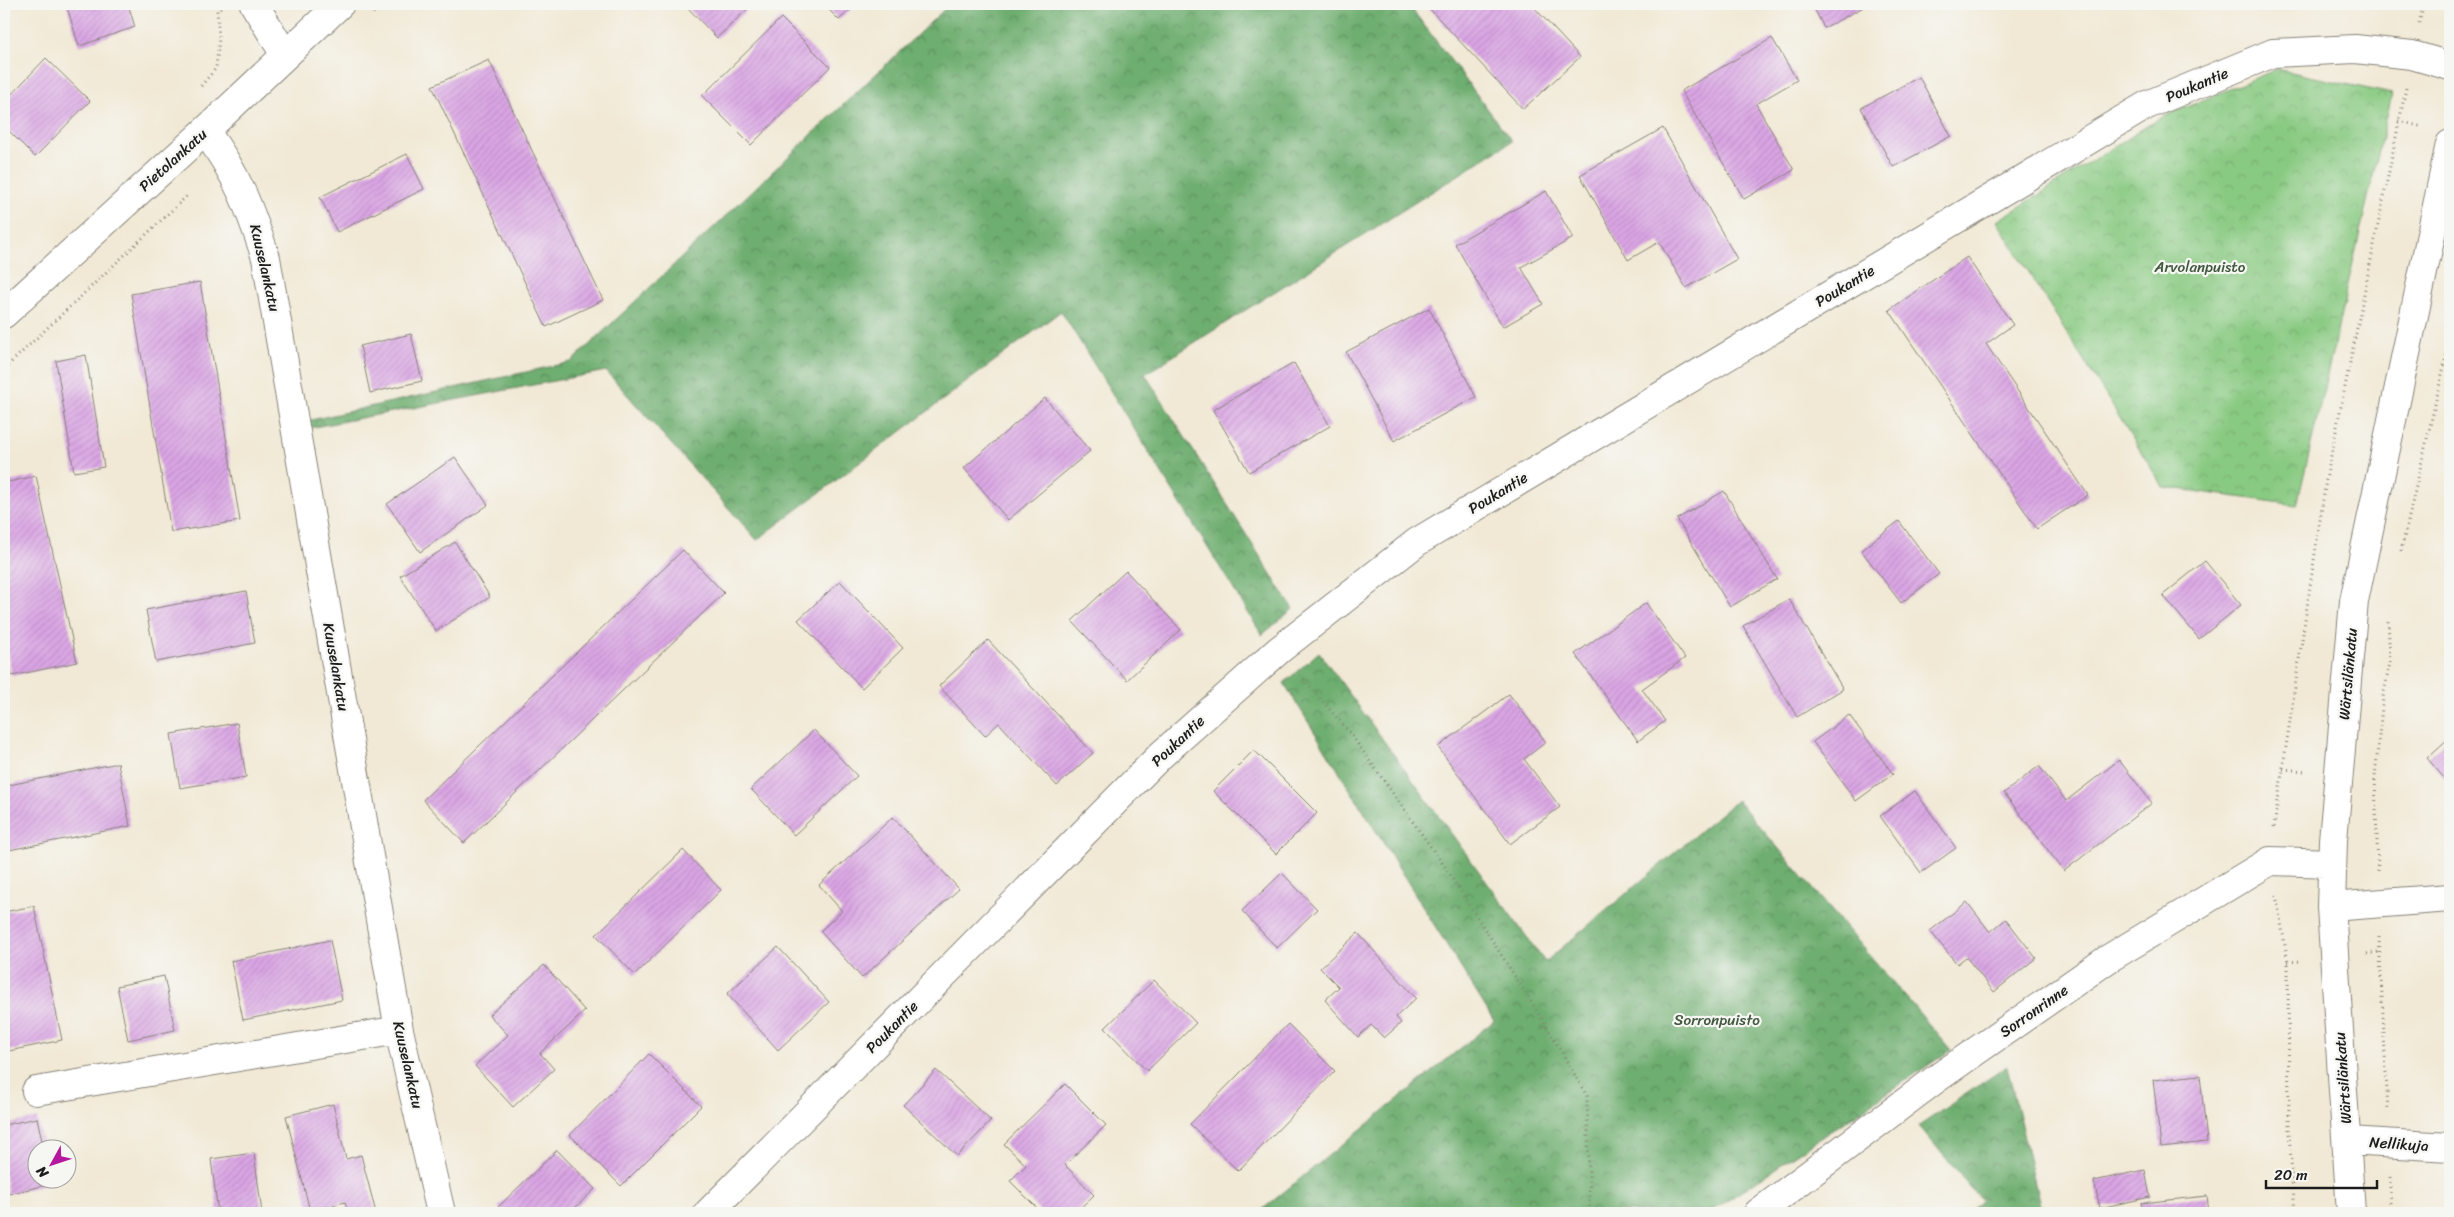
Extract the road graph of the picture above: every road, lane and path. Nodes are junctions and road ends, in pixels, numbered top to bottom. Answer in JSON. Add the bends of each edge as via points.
{"nodes":[{"id":1,"x":225,"y":4,"type":"edge"},
{"id":2,"x":254,"y":4,"type":"edge"},
{"id":3,"x":340,"y":4,"type":"edge"},
{"id":4,"x":285,"y":55,"type":"junction"},
{"id":5,"x":2450,"y":66,"type":"edge"},
{"id":6,"x":198,"y":88,"type":"dead end"},
{"id":7,"x":205,"y":131,"type":"junction"},
{"id":8,"x":2450,"y":144,"type":"edge"},
{"id":9,"x":225,"y":158,"type":"junction"},
{"id":10,"x":4,"y":314,"type":"edge"},
{"id":11,"x":2450,"y":340,"type":"edge"},
{"id":12,"x":4,"y":369,"type":"edge"},
{"id":13,"x":2399,"y":560,"type":"dead end"},
{"id":14,"x":2388,"y":617,"type":"dead end"},
{"id":15,"x":1278,"y":650,"type":"junction"},
{"id":16,"x":2332,"y":863,"type":"junction"},
{"id":17,"x":2450,"y":898,"type":"edge"},
{"id":18,"x":2379,"y":905,"type":"junction"},
{"id":19,"x":2332,"y":907,"type":"junction"},
{"id":20,"x":399,"y":1030,"type":"junction"},
{"id":21,"x":36,"y":1091,"type":"dead end"},
{"id":22,"x":2348,"y":1141,"type":"junction"},
{"id":23,"x":2389,"y":1142,"type":"junction"},
{"id":24,"x":2450,"y":1147,"type":"edge"},
{"id":25,"x":441,"y":1213,"type":"edge"},
{"id":26,"x":708,"y":1213,"type":"edge"},
{"id":27,"x":1590,"y":1213,"type":"edge"},
{"id":28,"x":1758,"y":1213,"type":"edge"},
{"id":29,"x":2351,"y":1213,"type":"edge"},
{"id":30,"x":2390,"y":1213,"type":"edge"}],
"edges":[{"from":1,"to":6,"type":"path","via":[[217,10],[216,68]]},
{"from":2,"to":4,"type":"street"},
{"from":3,"to":4,"type":"street","name":"Pietolankatu"},
{"from":4,"to":7,"type":"street","name":"Pietolankatu"},
{"from":5,"to":15,"type":"street","name":"Poukantie","via":[[2412,56],[2355,49],[2272,53],[2147,105],[1417,542]]},
{"from":7,"to":9,"type":"street","name":"Kuuselankatu"},
{"from":7,"to":10,"type":"street","name":"Pietolankatu"},
{"from":8,"to":16,"type":"street","name":"Wärtsilänkatu","via":[[2354,601]]},
{"from":9,"to":12,"type":"path"},
{"from":9,"to":20,"type":"street","name":"Kuuselankatu","via":[[249,206],[266,258]]},
{"from":11,"to":13,"type":"path"},
{"from":14,"to":18,"type":"path","via":[[2390,663],[2383,697],[2375,777]]},
{"from":15,"to":26,"type":"street","name":"Poukantie","via":[[1161,755]]},
{"from":15,"to":27,"type":"path","via":[[1356,741],[1445,867],[1587,1096]]},
{"from":16,"to":19,"type":"street","name":"Wärtsilänkatu"},
{"from":16,"to":28,"type":"street","name":"Sorronrinne","via":[[2270,861],[2116,954],[1936,1079]]},
{"from":17,"to":18,"type":"street"},
{"from":18,"to":19,"type":"street"},
{"from":18,"to":23,"type":"path","via":[[2378,952]]},
{"from":19,"to":22,"type":"street","name":"Wärtsilänkatu"},
{"from":20,"to":21,"type":"street"},
{"from":20,"to":25,"type":"street","name":"Kuuselankatu"},
{"from":22,"to":23,"type":"street","name":"Nellikuja"},
{"from":22,"to":29,"type":"street","name":"Wärtsilänkatu"},
{"from":23,"to":24,"type":"street","name":"Nellikuja"},
{"from":23,"to":30,"type":"path"}]}
